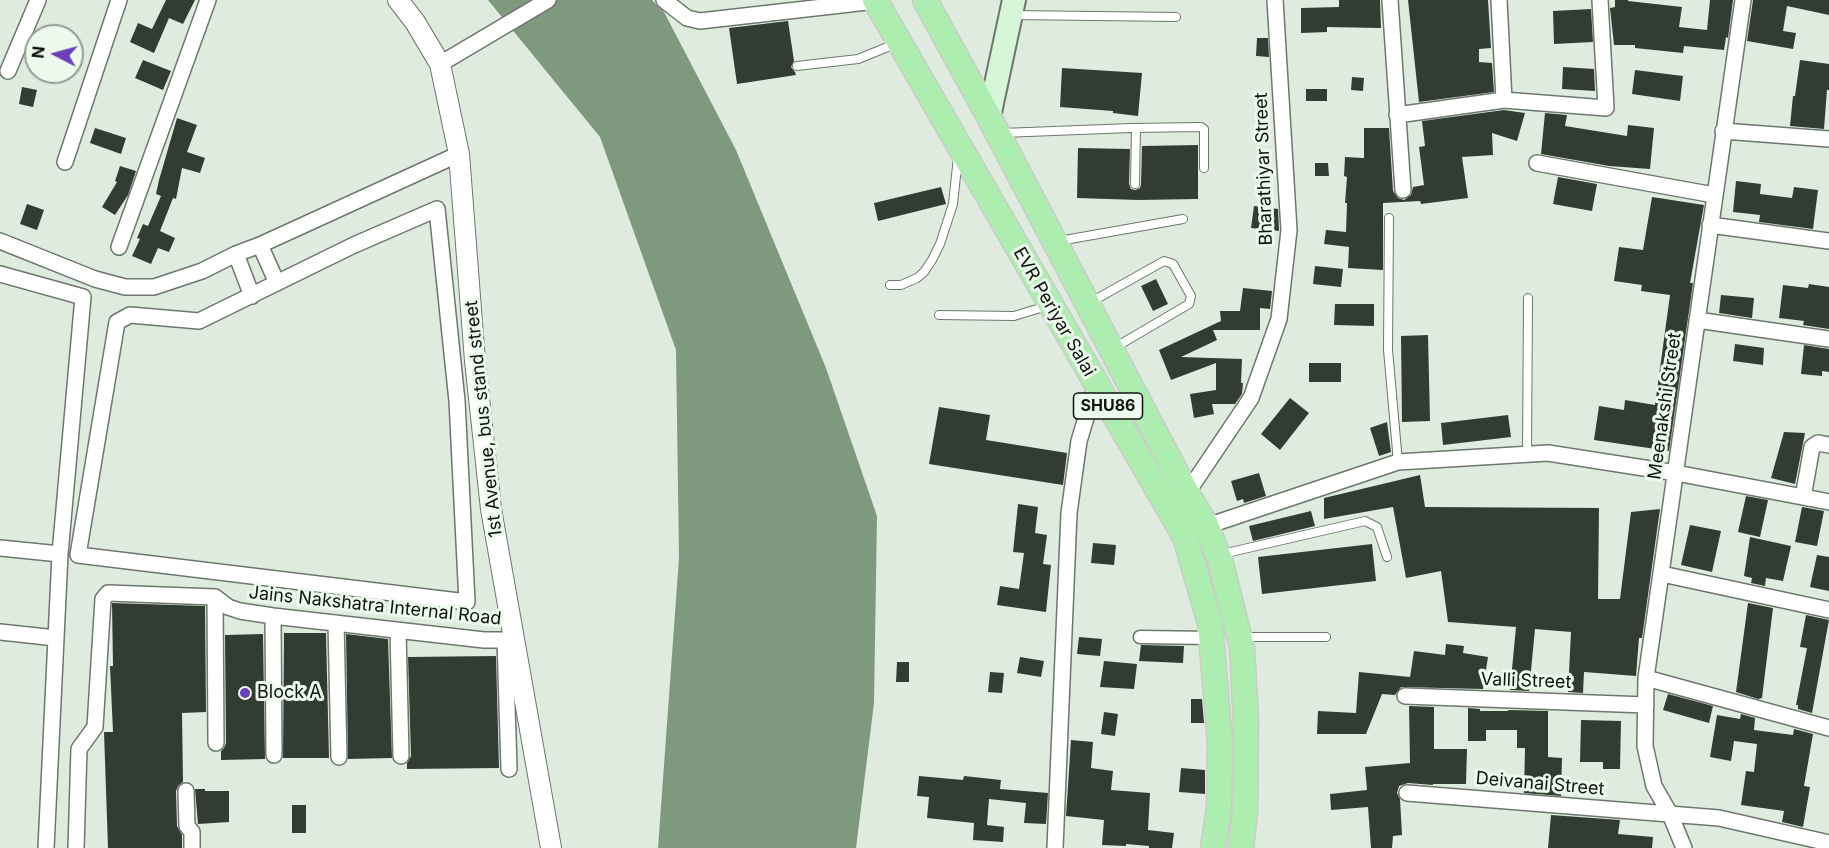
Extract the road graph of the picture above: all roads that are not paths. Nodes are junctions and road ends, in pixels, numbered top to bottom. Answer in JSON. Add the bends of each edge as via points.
{"nodes":[{"id":1,"x":38,"y":0,"type":"edge"},
{"id":2,"x":119,"y":0,"type":"edge"},
{"id":3,"x":208,"y":0,"type":"edge"},
{"id":4,"x":398,"y":0,"type":"edge"},
{"id":5,"x":548,"y":0,"type":"edge"},
{"id":6,"x":664,"y":0,"type":"edge"},
{"id":7,"x":876,"y":0,"type":"edge"},
{"id":8,"x":925,"y":0,"type":"edge"},
{"id":9,"x":1275,"y":0,"type":"edge"},
{"id":10,"x":1390,"y":0,"type":"edge"},
{"id":11,"x":1499,"y":0,"type":"edge"},
{"id":12,"x":1600,"y":0,"type":"edge"},
{"id":13,"x":1743,"y":0,"type":"edge"},
{"id":14,"x":1012,"y":7,"type":"edge"},
{"id":15,"x":1176,"y":17,"type":"dead end"},
{"id":16,"x":899,"y":42,"type":"junction"},
{"id":17,"x":440,"y":64,"type":"junction"},
{"id":18,"x":797,"y":66,"type":"dead end"},
{"id":19,"x":8,"y":71,"type":"dead end"},
{"id":20,"x":1504,"y":100,"type":"junction"},
{"id":21,"x":1397,"y":115,"type":"junction"},
{"id":22,"x":993,"y":125,"type":"junction"},
{"id":23,"x":1136,"y":128,"type":"junction"},
{"id":24,"x":1723,"y":131,"type":"junction"},
{"id":25,"x":1829,"y":139,"type":"edge"},
{"id":26,"x":960,"y":147,"type":"junction"},
{"id":27,"x":459,"y":154,"type":"junction"},
{"id":28,"x":65,"y":162,"type":"dead end"},
{"id":29,"x":1537,"y":163,"type":"dead end"},
{"id":30,"x":1204,"y":168,"type":"dead end"},
{"id":31,"x":1135,"y":184,"type":"dead end"},
{"id":32,"x":1403,"y":190,"type":"dead end"},
{"id":33,"x":1714,"y":195,"type":"junction"},
{"id":34,"x":1389,"y":218,"type":"dead end"},
{"id":35,"x":1183,"y":219,"type":"dead end"},
{"id":36,"x":1710,"y":225,"type":"junction"},
{"id":37,"x":0,"y":241,"type":"edge"},
{"id":38,"x":1829,"y":241,"type":"edge"},
{"id":39,"x":1054,"y":242,"type":"junction"},
{"id":40,"x":260,"y":245,"type":"junction"},
{"id":41,"x":119,"y":247,"type":"dead end"},
{"id":42,"x":236,"y":254,"type":"junction"},
{"id":43,"x":0,"y":274,"type":"edge"},
{"id":44,"x":277,"y":283,"type":"junction"},
{"id":45,"x":890,"y":285,"type":"dead end"},
{"id":46,"x":252,"y":296,"type":"junction"},
{"id":47,"x":1528,"y":298,"type":"dead end"},
{"id":48,"x":1087,"y":304,"type":"junction"},
{"id":49,"x":1050,"y":305,"type":"junction"},
{"id":50,"x":939,"y":315,"type":"dead end"},
{"id":51,"x":1697,"y":320,"type":"junction"},
{"id":52,"x":1829,"y":339,"type":"edge"},
{"id":53,"x":1112,"y":350,"type":"junction"},
{"id":54,"x":1096,"y":385,"type":"junction"},
{"id":55,"x":1829,"y":445,"type":"edge"},
{"id":56,"x":1527,"y":454,"type":"junction"},
{"id":57,"x":1398,"y":462,"type":"junction"},
{"id":58,"x":1676,"y":473,"type":"junction"},
{"id":59,"x":1187,"y":493,"type":"junction"},
{"id":60,"x":1803,"y":497,"type":"junction"},
{"id":61,"x":1829,"y":502,"type":"edge"},
{"id":62,"x":1206,"y":525,"type":"junction"},
{"id":63,"x":1185,"y":537,"type":"junction"},
{"id":64,"x":0,"y":548,"type":"edge"},
{"id":65,"x":60,"y":554,"type":"junction"},
{"id":66,"x":1218,"y":555,"type":"junction"},
{"id":67,"x":1387,"y":557,"type":"dead end"},
{"id":68,"x":1662,"y":574,"type":"junction"},
{"id":69,"x":215,"y":597,"type":"junction"},
{"id":70,"x":1829,"y":610,"type":"edge"},
{"id":71,"x":273,"y":616,"type":"junction"},
{"id":72,"x":336,"y":623,"type":"junction"},
{"id":73,"x":398,"y":631,"type":"junction"},
{"id":74,"x":0,"y":632,"type":"edge"},
{"id":75,"x":1140,"y":637,"type":"dead end"},
{"id":76,"x":1239,"y":637,"type":"junction"},
{"id":77,"x":56,"y":638,"type":"junction"},
{"id":78,"x":1212,"y":638,"type":"junction"},
{"id":79,"x":1326,"y":638,"type":"dead end"},
{"id":80,"x":510,"y":640,"type":"junction"},
{"id":81,"x":1646,"y":678,"type":"junction"},
{"id":82,"x":1405,"y":696,"type":"dead end"},
{"id":83,"x":1646,"y":705,"type":"junction"},
{"id":84,"x":1829,"y":728,"type":"edge"},
{"id":85,"x":216,"y":743,"type":"dead end"},
{"id":86,"x":274,"y":755,"type":"dead end"},
{"id":87,"x":401,"y":756,"type":"dead end"},
{"id":88,"x":339,"y":757,"type":"dead end"},
{"id":89,"x":509,"y":769,"type":"dead end"},
{"id":90,"x":186,"y":791,"type":"dead end"},
{"id":91,"x":1407,"y":793,"type":"dead end"},
{"id":92,"x":1670,"y":814,"type":"junction"},
{"id":93,"x":1829,"y":843,"type":"edge"},
{"id":94,"x":545,"y":845,"type":"edge"},
{"id":95,"x":46,"y":848,"type":"edge"},
{"id":96,"x":76,"y":848,"type":"edge"},
{"id":97,"x":192,"y":848,"type":"edge"},
{"id":98,"x":1055,"y":848,"type":"edge"},
{"id":99,"x":1213,"y":848,"type":"edge"},
{"id":100,"x":1241,"y":848,"type":"edge"},
{"id":101,"x":1684,"y":848,"type":"edge"}],
"edges":[{"from":1,"to":19,"type":"street"},
{"from":2,"to":28,"type":"street"},
{"from":3,"to":41,"type":"street"},
{"from":4,"to":17,"type":"street","name":"1st Avenue, bus stand street"},
{"from":5,"to":17,"type":"street"},
{"from":6,"to":7,"type":"street","via":[[687,18],[700,21]]},
{"from":7,"to":16,"type":"main road","name":"EVR Periyar Salai","number":"SHU86"},
{"from":8,"to":22,"type":"main road","name":"EVR Periyar Salai","number":"SHU86"},
{"from":9,"to":59,"type":"street","name":"Bharathiyar Street","via":[[1289,230],[1279,319],[1251,398]]},
{"from":10,"to":21,"type":"street"},
{"from":11,"to":20,"type":"street"},
{"from":12,"to":20,"type":"street","via":[[1606,108]]},
{"from":13,"to":24,"type":"street","name":"Meenakshi Street"},
{"from":14,"to":15,"type":"lane"},
{"from":14,"to":22,"type":"main road"},
{"from":16,"to":18,"type":"lane","via":[[858,59]]},
{"from":16,"to":26,"type":"main road","name":"EVR Periyar Salai","number":"SHU86"},
{"from":17,"to":27,"type":"street","name":"1st Avenue, bus stand street"},
{"from":20,"to":21,"type":"street"},
{"from":21,"to":32,"type":"street"},
{"from":22,"to":23,"type":"lane"},
{"from":22,"to":39,"type":"main road","name":"EVR Periyar Salai","number":"SHU86"},
{"from":23,"to":30,"type":"lane","via":[[1201,127]]},
{"from":23,"to":31,"type":"lane"},
{"from":24,"to":25,"type":"street"},
{"from":24,"to":33,"type":"street","name":"Meenakshi Street"},
{"from":26,"to":45,"type":"lane","via":[[953,204],[940,244],[917,278]]},
{"from":26,"to":49,"type":"main road","name":"EVR Periyar Salai","number":"SHU86"},
{"from":27,"to":40,"type":"street"},
{"from":27,"to":80,"type":"street","name":"1st Avenue, bus stand street","via":[[475,361]]},
{"from":29,"to":33,"type":"street"},
{"from":33,"to":36,"type":"street","name":"Meenakshi Street"},
{"from":34,"to":57,"type":"lane","via":[[1388,350]]},
{"from":35,"to":39,"type":"lane"},
{"from":36,"to":38,"type":"street"},
{"from":36,"to":51,"type":"street","name":"Meenakshi Street"},
{"from":37,"to":42,"type":"street","via":[[86,276],[125,287],[154,287],[202,271]]},
{"from":39,"to":48,"type":"main road","name":"EVR Periyar Salai","number":"SHU86"},
{"from":40,"to":42,"type":"street"},
{"from":40,"to":44,"type":"street"},
{"from":42,"to":46,"type":"street"},
{"from":43,"to":65,"type":"street","via":[[83,297]]},
{"from":44,"to":46,"type":"street"},
{"from":44,"to":46,"type":"street","via":[[437,209],[457,401],[466,602],[78,555],[117,322],[130,315],[199,321]]},
{"from":47,"to":56,"type":"lane"},
{"from":48,"to":53,"type":"main road","name":"EVR Periyar Salai","number":"SHU86"},
{"from":48,"to":53,"type":"lane","via":[[1164,261],[1173,264],[1191,296],[1189,304]]},
{"from":49,"to":50,"type":"lane","via":[[1014,316]]},
{"from":49,"to":54,"type":"main road","name":"EVR Periyar Salai","number":"SHU86"},
{"from":51,"to":52,"type":"street"},
{"from":51,"to":58,"type":"street","name":"Meenakshi Street"},
{"from":53,"to":59,"type":"main road","name":"EVR Periyar Salai","number":"SHU86"},
{"from":54,"to":63,"type":"main road","name":"EVR Periyar Salai","number":"SHU86"},
{"from":54,"to":98,"type":"street","via":[[1079,441],[1069,513]]},
{"from":55,"to":60,"type":"street","via":[[1818,443],[1812,447]]},
{"from":56,"to":57,"type":"street"},
{"from":56,"to":58,"type":"street","via":[[1548,453]]},
{"from":57,"to":62,"type":"street"},
{"from":58,"to":60,"type":"street"},
{"from":58,"to":68,"type":"street","name":"Meenakshi Street"},
{"from":59,"to":62,"type":"main road","name":"EVR Periyar Salai","number":"SHU86"},
{"from":60,"to":61,"type":"street"},
{"from":62,"to":63,"type":"street"},
{"from":62,"to":66,"type":"main road","name":"EVR Periyar Salai","number":"SHU86"},
{"from":63,"to":78,"type":"main road","name":"EVR Periyar Salai","number":"SHU86"},
{"from":64,"to":65,"type":"street"},
{"from":65,"to":77,"type":"street"},
{"from":66,"to":67,"type":"lane","via":[[1365,521],[1377,527]]},
{"from":66,"to":76,"type":"main road","name":"EVR Periyar Salai","number":"SHU86"},
{"from":68,"to":70,"type":"street"},
{"from":68,"to":81,"type":"street","name":"Meenakshi Street"},
{"from":69,"to":71,"type":"street","name":"Jains Nakshatra Internal Road","via":[[240,611]]},
{"from":69,"to":85,"type":"street"},
{"from":69,"to":96,"type":"street","name":"Jains Nakshatra Internal Road","via":[[108,593],[103,599],[95,727],[79,749]]},
{"from":71,"to":72,"type":"street","name":"Jains Nakshatra Internal Road"},
{"from":71,"to":86,"type":"street"},
{"from":72,"to":73,"type":"street","name":"Jains Nakshatra Internal Road"},
{"from":72,"to":88,"type":"street"},
{"from":73,"to":80,"type":"street","name":"Jains Nakshatra Internal Road"},
{"from":73,"to":87,"type":"street"},
{"from":74,"to":77,"type":"street"},
{"from":75,"to":78,"type":"street"},
{"from":76,"to":79,"type":"lane"},
{"from":76,"to":100,"type":"main road","name":"EVR Periyar Salai","number":"SHU86","via":[[1246,722]]},
{"from":77,"to":95,"type":"street"},
{"from":78,"to":99,"type":"main road","name":"EVR Periyar Salai","number":"SHU86","via":[[1220,741],[1219,808]]},
{"from":80,"to":89,"type":"street"},
{"from":80,"to":94,"type":"street","name":"1st Avenue, bus stand street"},
{"from":81,"to":83,"type":"street","name":"Meenakshi Street"},
{"from":81,"to":84,"type":"street"},
{"from":82,"to":83,"type":"street","name":"Valli Street"},
{"from":83,"to":92,"type":"street","name":"Meenakshi Street","via":[[1644,746],[1654,786]]},
{"from":90,"to":97,"type":"street"},
{"from":91,"to":92,"type":"street","name":"Deivanai Street"},
{"from":92,"to":93,"type":"street","name":"Deivanai Street","via":[[1719,818]]},
{"from":92,"to":101,"type":"street","name":"Meenakshi Street"}]}
